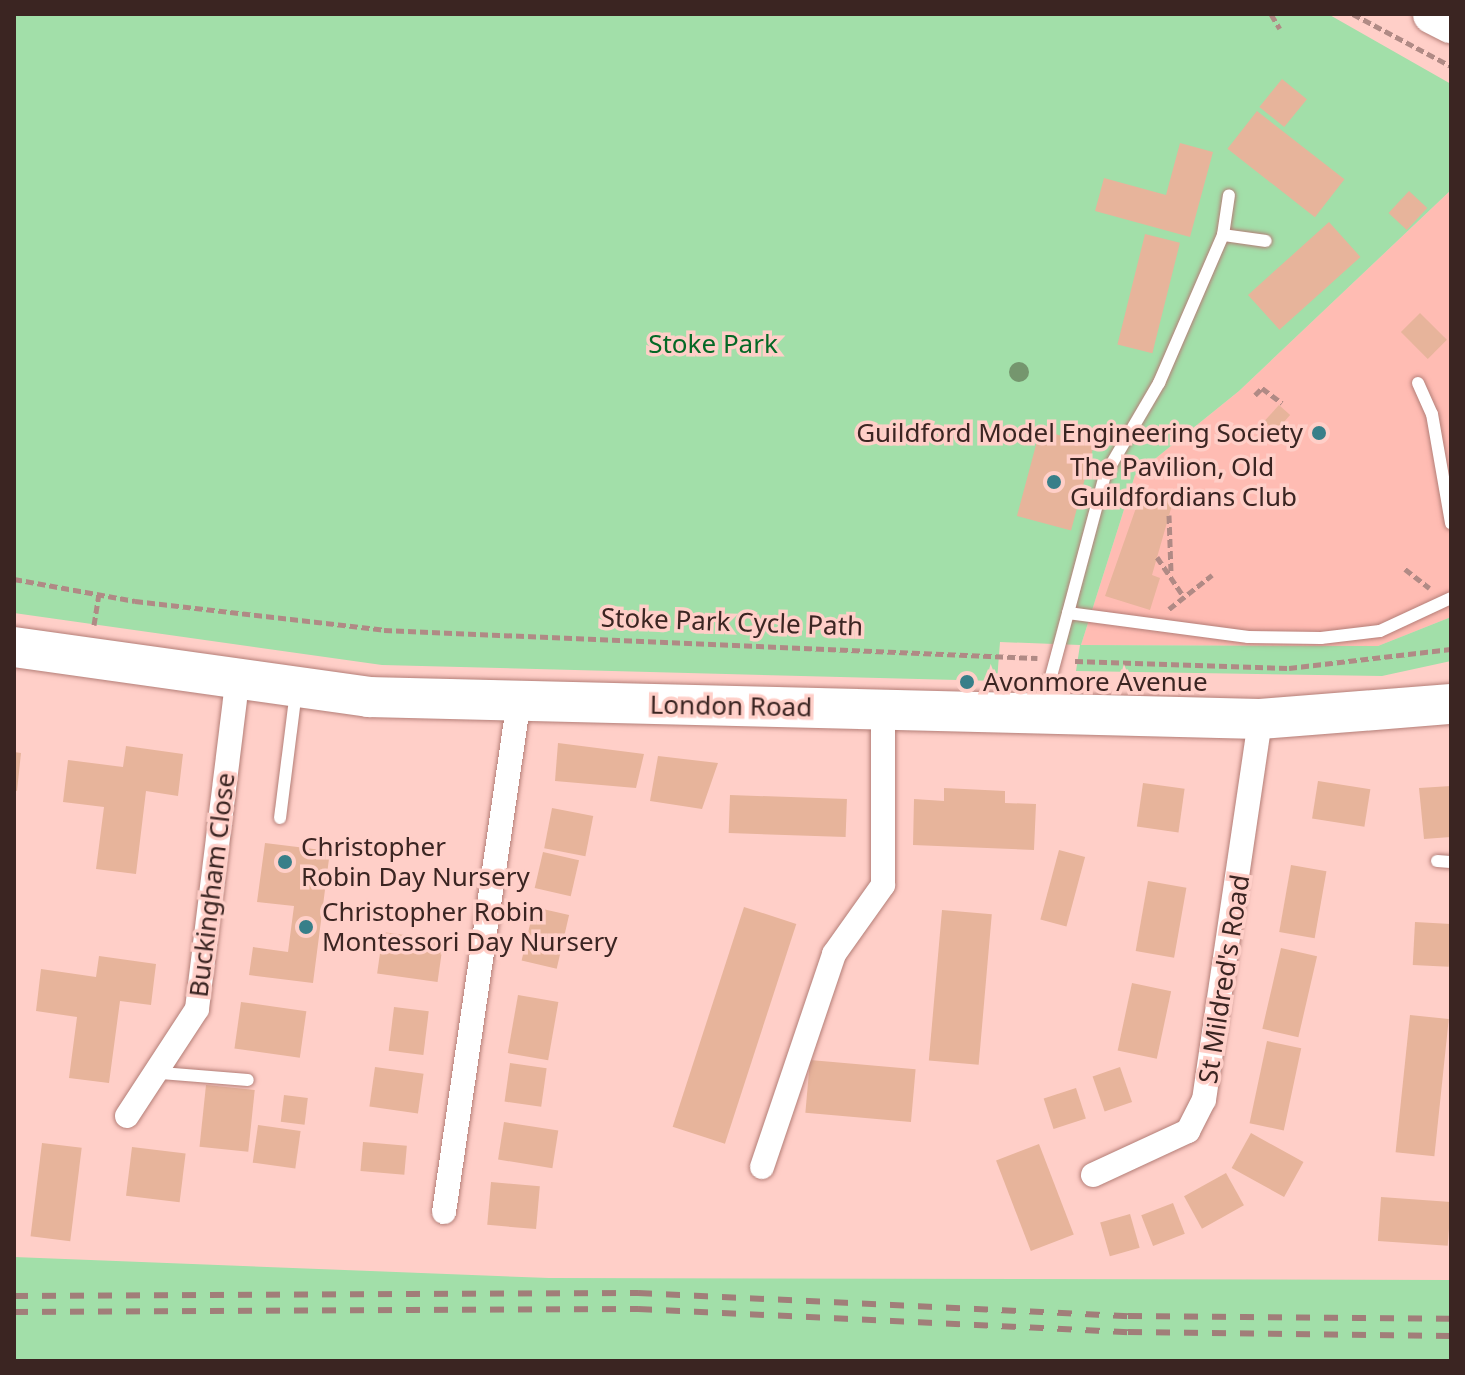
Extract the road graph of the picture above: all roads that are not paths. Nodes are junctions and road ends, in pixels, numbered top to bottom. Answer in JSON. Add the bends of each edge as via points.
{"nodes":[{"id":1,"x":1433,"y":14,"type":"edge"},
{"id":2,"x":1451,"y":23,"type":"edge"},
{"id":3,"x":1229,"y":195,"type":"dead end"},
{"id":4,"x":1223,"y":235,"type":"junction"},
{"id":5,"x":1266,"y":241,"type":"dead end"},
{"id":6,"x":1418,"y":383,"type":"dead end"},
{"id":7,"x":1451,"y":523,"type":"edge"},
{"id":8,"x":1451,"y":598,"type":"edge"},
{"id":9,"x":1068,"y":613,"type":"junction"},
{"id":10,"x":14,"y":647,"type":"edge"},
{"id":11,"x":237,"y":681,"type":"junction"},
{"id":12,"x":297,"y":688,"type":"junction"},
{"id":13,"x":519,"y":700,"type":"junction"},
{"id":14,"x":1451,"y":704,"type":"edge"},
{"id":15,"x":883,"y":709,"type":"junction"},
{"id":16,"x":1042,"y":713,"type":"junction"},
{"id":17,"x":1260,"y":719,"type":"junction"},
{"id":18,"x":280,"y":818,"type":"dead end"},
{"id":19,"x":1437,"y":861,"type":"dead end"},
{"id":20,"x":1451,"y":862,"type":"edge"},
{"id":21,"x":161,"y":1073,"type":"junction"},
{"id":22,"x":248,"y":1080,"type":"dead end"},
{"id":23,"x":127,"y":1116,"type":"dead end"},
{"id":24,"x":762,"y":1167,"type":"dead end"},
{"id":25,"x":1093,"y":1175,"type":"dead end"},
{"id":26,"x":444,"y":1212,"type":"dead end"}],
"edges":[{"from":1,"to":2,"type":"main road"},
{"from":3,"to":4,"type":"lane"},
{"from":4,"to":5,"type":"lane"},
{"from":4,"to":9,"type":"lane","via":[[1159,383],[1105,475]]},
{"from":6,"to":7,"type":"lane","via":[[1432,414]]},
{"from":8,"to":9,"type":"lane","via":[[1380,631],[1321,638],[1248,637]]},
{"from":9,"to":16,"type":"lane"},
{"from":10,"to":11,"type":"main road","name":"London Road"},
{"from":11,"to":12,"type":"main road","name":"London Road"},
{"from":11,"to":21,"type":"street","name":"Buckingham Close","via":[[197,1009]]},
{"from":12,"to":13,"type":"main road","name":"London Road"},
{"from":12,"to":18,"type":"lane"},
{"from":13,"to":15,"type":"main road","name":"London Road"},
{"from":13,"to":26,"type":"street"},
{"from":14,"to":17,"type":"main road","name":"London Road"},
{"from":15,"to":16,"type":"main road","name":"London Road"},
{"from":15,"to":24,"type":"street","via":[[883,885],[834,954]]},
{"from":16,"to":17,"type":"main road","name":"London Road"},
{"from":17,"to":25,"type":"street","name":"St Mildred's Road","via":[[1204,1100],[1188,1131]]},
{"from":19,"to":20,"type":"lane"},
{"from":21,"to":22,"type":"lane"},
{"from":21,"to":23,"type":"street","name":"Buckingham Close"}]}
